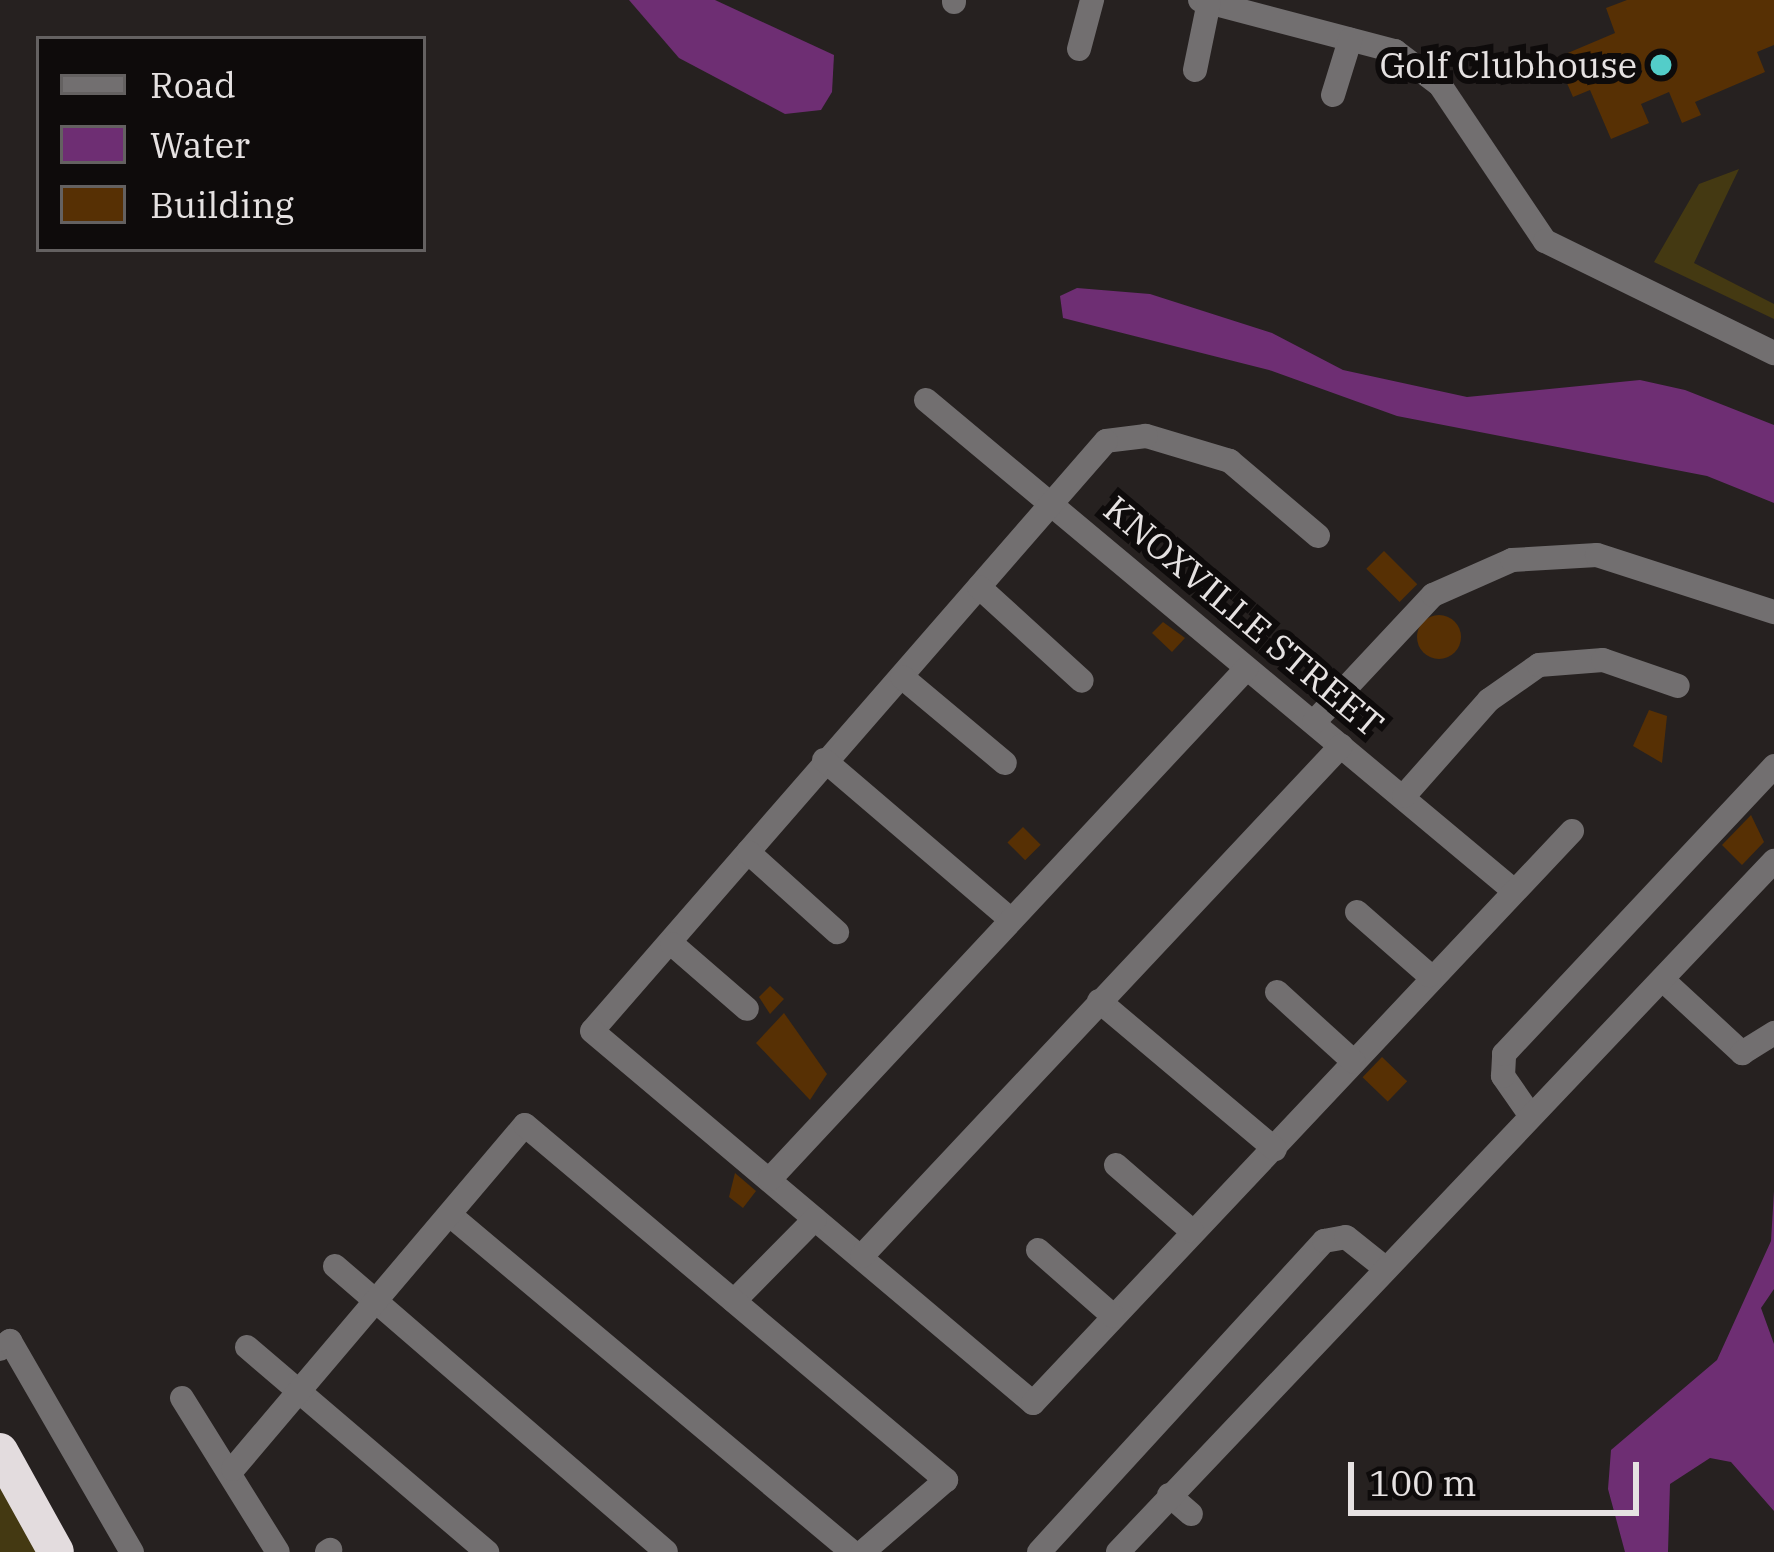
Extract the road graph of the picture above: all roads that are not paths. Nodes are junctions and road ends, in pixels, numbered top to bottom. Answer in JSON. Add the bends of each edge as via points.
{"nodes":[{"id":1,"x":1092,"y":0,"type":"edge"},
{"id":2,"x":1204,"y":1,"type":"edge"},
{"id":3,"x":1350,"y":40,"type":"junction"},
{"id":4,"x":1079,"y":50,"type":"dead end"},
{"id":5,"x":1195,"y":70,"type":"dead end"},
{"id":6,"x":1333,"y":95,"type":"dead end"},
{"id":7,"x":1774,"y":353,"type":"edge"},
{"id":8,"x":926,"y":400,"type":"dead end"},
{"id":9,"x":1050,"y":499,"type":"junction"},
{"id":10,"x":1318,"y":536,"type":"dead end"},
{"id":11,"x":979,"y":587,"type":"junction"},
{"id":12,"x":1774,"y":612,"type":"edge"},
{"id":13,"x":1246,"y":669,"type":"junction"},
{"id":14,"x":902,"y":676,"type":"junction"},
{"id":15,"x":1082,"y":681,"type":"dead end"},
{"id":16,"x":1678,"y":686,"type":"dead end"},
{"id":17,"x":1314,"y":722,"type":"junction"},
{"id":18,"x":1341,"y":746,"type":"junction"},
{"id":19,"x":824,"y":760,"type":"junction"},
{"id":20,"x":1005,"y":764,"type":"dead end"},
{"id":21,"x":1774,"y":766,"type":"edge"},
{"id":22,"x":1404,"y":796,"type":"junction"},
{"id":23,"x":1573,"y":831,"type":"dead end"},
{"id":24,"x":748,"y":852,"type":"junction"},
{"id":25,"x":1774,"y":861,"type":"edge"},
{"id":26,"x":1513,"y":890,"type":"junction"},
{"id":27,"x":1357,"y":911,"type":"dead end"},
{"id":28,"x":1010,"y":919,"type":"junction"},
{"id":29,"x":837,"y":932,"type":"dead end"},
{"id":30,"x":672,"y":944,"type":"junction"},
{"id":31,"x":1429,"y":975,"type":"junction"},
{"id":32,"x":1663,"y":980,"type":"junction"},
{"id":33,"x":1277,"y":992,"type":"dead end"},
{"id":34,"x":1099,"y":1001,"type":"junction"},
{"id":35,"x":747,"y":1009,"type":"dead end"},
{"id":36,"x":1774,"y":1034,"type":"edge"},
{"id":37,"x":1354,"y":1062,"type":"junction"},
{"id":38,"x":1528,"y":1112,"type":"junction"},
{"id":39,"x":1275,"y":1149,"type":"junction"},
{"id":40,"x":1116,"y":1165,"type":"dead end"},
{"id":41,"x":770,"y":1179,"type":"junction"},
{"id":42,"x":450,"y":1215,"type":"junction"},
{"id":43,"x":815,"y":1219,"type":"junction"},
{"id":44,"x":1192,"y":1231,"type":"junction"},
{"id":45,"x":1038,"y":1250,"type":"dead end"},
{"id":46,"x":862,"y":1256,"type":"junction"},
{"id":47,"x":335,"y":1266,"type":"dead end"},
{"id":48,"x":1384,"y":1268,"type":"junction"},
{"id":49,"x":374,"y":1299,"type":"junction"},
{"id":50,"x":734,"y":1301,"type":"junction"},
{"id":51,"x":1113,"y":1316,"type":"junction"},
{"id":52,"x":247,"y":1347,"type":"dead end"},
{"id":53,"x":0,"y":1349,"type":"edge"},
{"id":54,"x":300,"y":1390,"type":"junction"},
{"id":55,"x":182,"y":1398,"type":"dead end"},
{"id":56,"x":0,"y":1451,"type":"edge"},
{"id":57,"x":233,"y":1469,"type":"junction"},
{"id":58,"x":1169,"y":1495,"type":"junction"},
{"id":59,"x":1191,"y":1514,"type":"dead end"},
{"id":60,"x":56,"y":1552,"type":"edge"},
{"id":61,"x":132,"y":1552,"type":"edge"},
{"id":62,"x":278,"y":1552,"type":"edge"},
{"id":63,"x":487,"y":1552,"type":"edge"},
{"id":64,"x":666,"y":1552,"type":"edge"},
{"id":65,"x":852,"y":1552,"type":"edge"},
{"id":66,"x":863,"y":1552,"type":"edge"},
{"id":67,"x":1039,"y":1552,"type":"edge"},
{"id":68,"x":1118,"y":1552,"type":"edge"}],
"edges":[{"from":1,"to":4,"type":"street"},
{"from":2,"to":3,"type":"street"},
{"from":2,"to":5,"type":"street"},
{"from":3,"to":6,"type":"street"},
{"from":3,"to":7,"type":"street","via":[[1395,51],[1440,85],[1545,241]]},
{"from":8,"to":9,"type":"street","name":"KNOXVILLE STREET"},
{"from":9,"to":10,"type":"street","via":[[1127,434],[1230,461]]},
{"from":9,"to":11,"type":"street"},
{"from":9,"to":13,"type":"street","name":"KNOXVILLE STREET"},
{"from":11,"to":14,"type":"street"},
{"from":11,"to":15,"type":"street"},
{"from":12,"to":17,"type":"street","via":[[1597,555],[1512,560],[1433,595]]},
{"from":13,"to":17,"type":"street","name":"KNOXVILLE STREET"},
{"from":13,"to":28,"type":"street"},
{"from":14,"to":19,"type":"street"},
{"from":14,"to":20,"type":"street"},
{"from":16,"to":22,"type":"street","via":[[1603,660],[1539,665],[1489,700]]},
{"from":17,"to":18,"type":"street","name":"KNOXVILLE STREET"},
{"from":18,"to":22,"type":"street","name":"KNOXVILLE STREET"},
{"from":18,"to":34,"type":"street"},
{"from":19,"to":24,"type":"street"},
{"from":19,"to":28,"type":"street"},
{"from":21,"to":38,"type":"street","via":[[1504,1054],[1503,1076]]},
{"from":22,"to":26,"type":"street","name":"KNOXVILLE STREET"},
{"from":23,"to":26,"type":"street"},
{"from":24,"to":29,"type":"street"},
{"from":24,"to":30,"type":"street"},
{"from":25,"to":32,"type":"street"},
{"from":26,"to":31,"type":"street"},
{"from":27,"to":31,"type":"street"},
{"from":28,"to":41,"type":"street"},
{"from":30,"to":35,"type":"street"},
{"from":30,"to":41,"type":"street","via":[[592,1031]]},
{"from":31,"to":37,"type":"street"},
{"from":32,"to":36,"type":"street","via":[[1742,1052]]},
{"from":32,"to":38,"type":"street"},
{"from":33,"to":37,"type":"street"},
{"from":34,"to":39,"type":"street"},
{"from":34,"to":46,"type":"street"},
{"from":37,"to":39,"type":"street"},
{"from":38,"to":48,"type":"street"},
{"from":39,"to":44,"type":"street"},
{"from":40,"to":44,"type":"street"},
{"from":41,"to":43,"type":"street"},
{"from":42,"to":49,"type":"street"},
{"from":42,"to":50,"type":"street","via":[[525,1126]]},
{"from":42,"to":65,"type":"street"},
{"from":43,"to":46,"type":"street"},
{"from":43,"to":50,"type":"street"},
{"from":44,"to":51,"type":"street"},
{"from":45,"to":51,"type":"street"},
{"from":46,"to":51,"type":"street","via":[[1034,1403]]},
{"from":47,"to":49,"type":"street"},
{"from":48,"to":58,"type":"street"},
{"from":48,"to":67,"type":"street","via":[[1346,1237],[1324,1241]]},
{"from":49,"to":54,"type":"street"},
{"from":49,"to":64,"type":"street"},
{"from":50,"to":66,"type":"street","via":[[946,1480]]},
{"from":52,"to":54,"type":"street"},
{"from":53,"to":61,"type":"street","via":[[10,1341]]},
{"from":54,"to":57,"type":"street"},
{"from":54,"to":63,"type":"street"},
{"from":55,"to":57,"type":"street"},
{"from":56,"to":60,"type":"highway"},
{"from":57,"to":62,"type":"street"},
{"from":58,"to":59,"type":"street"},
{"from":58,"to":68,"type":"street"}]}
